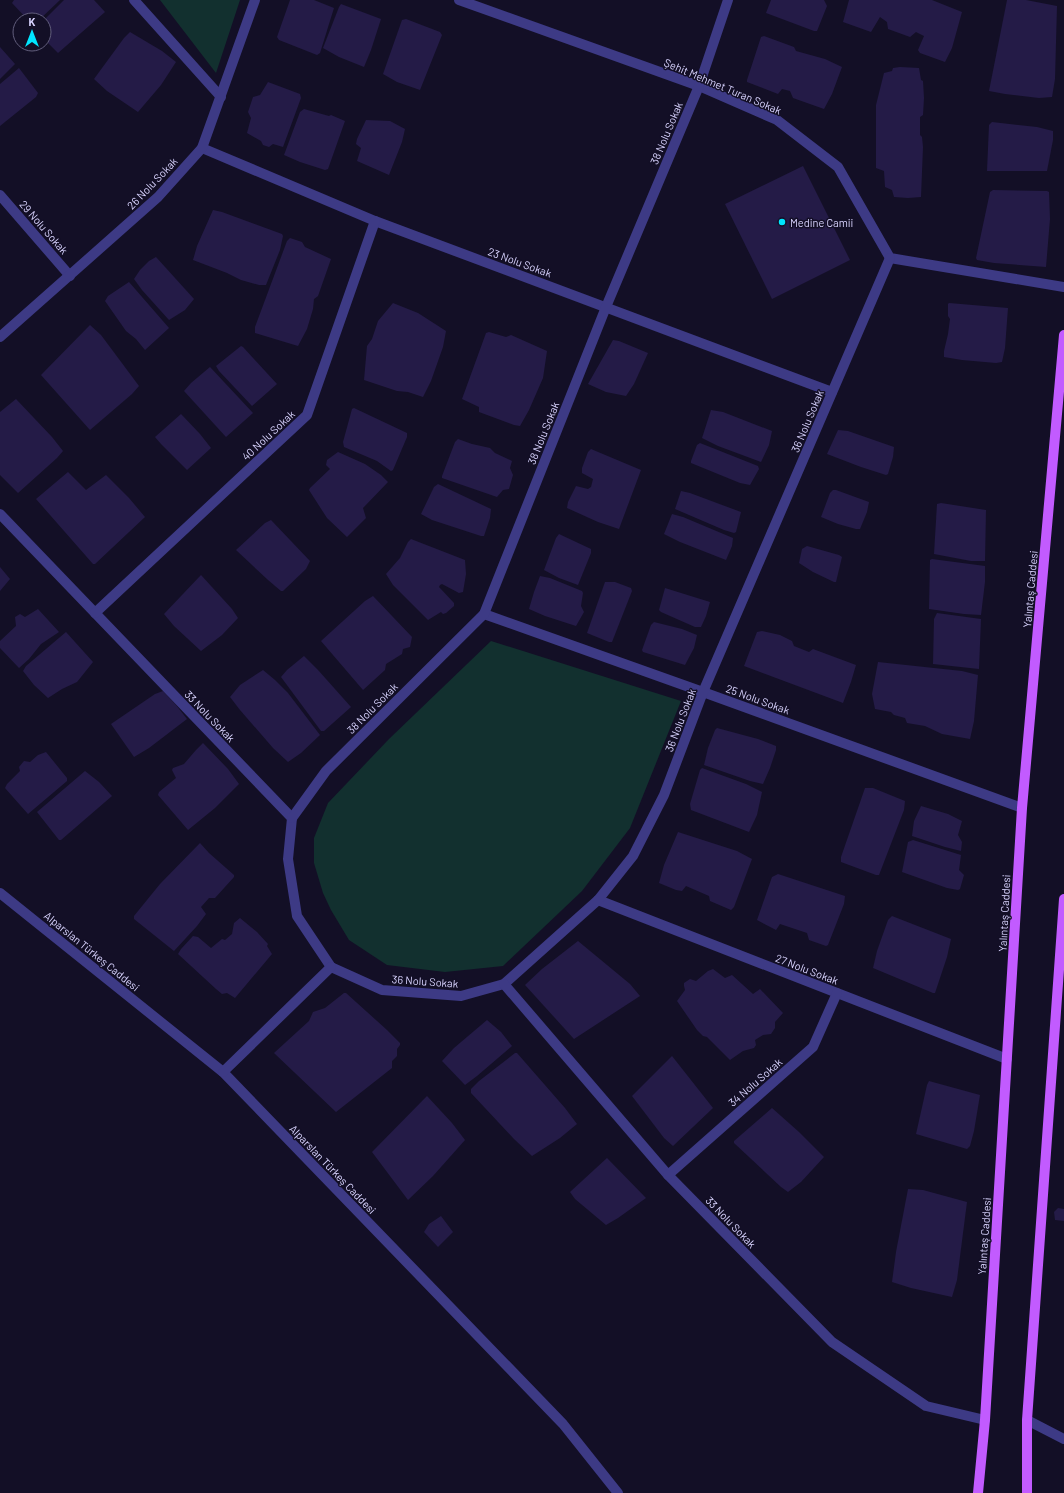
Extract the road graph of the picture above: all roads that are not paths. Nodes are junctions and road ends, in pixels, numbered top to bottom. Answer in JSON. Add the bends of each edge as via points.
{"nodes":[{"id":1,"x":134,"y":0,"type":"edge"},
{"id":2,"x":255,"y":0,"type":"edge"},
{"id":3,"x":459,"y":0,"type":"edge"},
{"id":4,"x":728,"y":0,"type":"edge"},
{"id":5,"x":699,"y":86,"type":"junction"},
{"id":6,"x":221,"y":97,"type":"junction"},
{"id":7,"x":202,"y":148,"type":"junction"},
{"id":8,"x":0,"y":195,"type":"edge"},
{"id":9,"x":375,"y":221,"type":"junction"},
{"id":10,"x":890,"y":258,"type":"junction"},
{"id":11,"x":70,"y":276,"type":"junction"},
{"id":12,"x":1064,"y":287,"type":"edge"},
{"id":13,"x":606,"y":307,"type":"junction"},
{"id":14,"x":1064,"y":335,"type":"edge"},
{"id":15,"x":0,"y":337,"type":"edge"},
{"id":16,"x":832,"y":392,"type":"junction"},
{"id":17,"x":0,"y":514,"type":"edge"},
{"id":18,"x":95,"y":613,"type":"junction"},
{"id":19,"x":484,"y":614,"type":"junction"},
{"id":20,"x":703,"y":692,"type":"junction"},
{"id":21,"x":1022,"y":808,"type":"junction"},
{"id":22,"x":292,"y":818,"type":"junction"},
{"id":23,"x":0,"y":893,"type":"edge"},
{"id":24,"x":1064,"y":899,"type":"edge"},
{"id":25,"x":598,"y":900,"type":"junction"},
{"id":26,"x":331,"y":967,"type":"junction"},
{"id":27,"x":504,"y":984,"type":"junction"},
{"id":28,"x":837,"y":993,"type":"junction"},
{"id":29,"x":1007,"y":1059,"type":"junction"},
{"id":30,"x":223,"y":1072,"type":"junction"},
{"id":31,"x":668,"y":1175,"type":"junction"},
{"id":32,"x":985,"y":1420,"type":"junction"},
{"id":33,"x":1027,"y":1420,"type":"junction"},
{"id":34,"x":1064,"y":1439,"type":"edge"},
{"id":35,"x":618,"y":1493,"type":"edge"},
{"id":36,"x":978,"y":1493,"type":"edge"},
{"id":37,"x":1027,"y":1493,"type":"edge"}],
"edges":[{"from":1,"to":6,"type":"street"},
{"from":2,"to":6,"type":"street","name":"26 Nolu Sokak"},
{"from":3,"to":5,"type":"street","name":"Şehit Mehmet Turan Sokak"},
{"from":4,"to":5,"type":"street","name":"38 Nolu Sokak"},
{"from":5,"to":10,"type":"street","name":"Şehit Mehmet Turan Sokak","via":[[778,120],[838,167]]},
{"from":5,"to":13,"type":"street","name":"38 Nolu Sokak"},
{"from":6,"to":7,"type":"street","name":"26 Nolu Sokak"},
{"from":7,"to":9,"type":"street","name":"23 Nolu Sokak"},
{"from":7,"to":11,"type":"street","name":"26 Nolu Sokak","via":[[158,197]]},
{"from":8,"to":11,"type":"street","name":"29 Nolu Sokak"},
{"from":9,"to":13,"type":"street","name":"23 Nolu Sokak"},
{"from":9,"to":18,"type":"street","name":"40 Nolu Sokak","via":[[307,415]]},
{"from":10,"to":12,"type":"street"},
{"from":10,"to":16,"type":"street","name":"36 Nolu Sokak"},
{"from":11,"to":15,"type":"street","name":"26 Nolu Sokak"},
{"from":13,"to":16,"type":"street","name":"23 Nolu Sokak"},
{"from":13,"to":19,"type":"street","name":"38 Nolu Sokak"},
{"from":14,"to":21,"type":"main road","name":"Yalıntaş Caddesi"},
{"from":16,"to":20,"type":"street","name":"36 Nolu Sokak"},
{"from":17,"to":18,"type":"street","name":"33 Nolu Sokak"},
{"from":18,"to":22,"type":"street","name":"33 Nolu Sokak"},
{"from":19,"to":20,"type":"street","name":"25 Nolu Sokak"},
{"from":19,"to":22,"type":"street","name":"38 Nolu Sokak","via":[[326,771]]},
{"from":20,"to":21,"type":"street","name":"25 Nolu Sokak"},
{"from":20,"to":25,"type":"street","name":"36 Nolu Sokak","via":[[661,801],[634,856]]},
{"from":21,"to":29,"type":"main road","name":"Yalıntaş Caddesi"},
{"from":22,"to":26,"type":"street","via":[[288,859],[297,916]]},
{"from":23,"to":30,"type":"street","name":"Alparslan Türkeş Caddesi"},
{"from":24,"to":33,"type":"main road"},
{"from":25,"to":27,"type":"street","name":"36 Nolu Sokak"},
{"from":25,"to":28,"type":"street","name":"27 Nolu Sokak"},
{"from":26,"to":27,"type":"street","name":"36 Nolu Sokak","via":[[382,990],[461,996]]},
{"from":26,"to":30,"type":"street"},
{"from":27,"to":31,"type":"street","name":"33 Nolu Sokak"},
{"from":28,"to":29,"type":"street","name":"27 Nolu Sokak"},
{"from":28,"to":31,"type":"street","name":"34 Nolu Sokak","via":[[813,1047]]},
{"from":29,"to":32,"type":"main road","name":"Yalıntaş Caddesi"},
{"from":30,"to":35,"type":"street","name":"Alparslan Türkeş Caddesi","via":[[563,1424]]},
{"from":31,"to":32,"type":"street","name":"33 Nolu Sokak","via":[[832,1342],[926,1406]]},
{"from":32,"to":36,"type":"main road","name":"Yalıntaş Caddesi"},
{"from":33,"to":34,"type":"street"},
{"from":33,"to":37,"type":"main road"}]}
